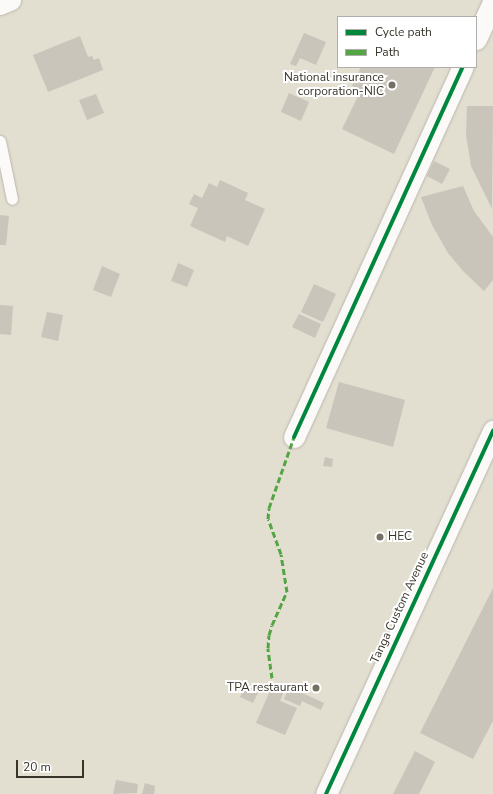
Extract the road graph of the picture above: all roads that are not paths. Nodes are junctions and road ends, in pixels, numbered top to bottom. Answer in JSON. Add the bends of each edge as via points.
{"nodes":[{"id":1,"x":10,"y":0,"type":"edge"},
{"id":2,"x":493,"y":2,"type":"edge"},
{"id":3,"x":0,"y":4,"type":"edge"},
{"id":4,"x":477,"y":37,"type":"edge"},
{"id":5,"x":463,"y":68,"type":"edge"},
{"id":6,"x":0,"y":141,"type":"edge"},
{"id":7,"x":12,"y":199,"type":"dead end"},
{"id":8,"x":493,"y":431,"type":"edge"},
{"id":9,"x":294,"y":437,"type":"dead end"},
{"id":10,"x":326,"y":794,"type":"edge"}],
"edges":[{"from":1,"to":3,"type":"street"},
{"from":2,"to":4,"type":"street"},
{"from":5,"to":9,"type":"street"},
{"from":6,"to":7,"type":"lane"},
{"from":8,"to":10,"type":"street","name":"Tanga Custom Avenue"}]}
